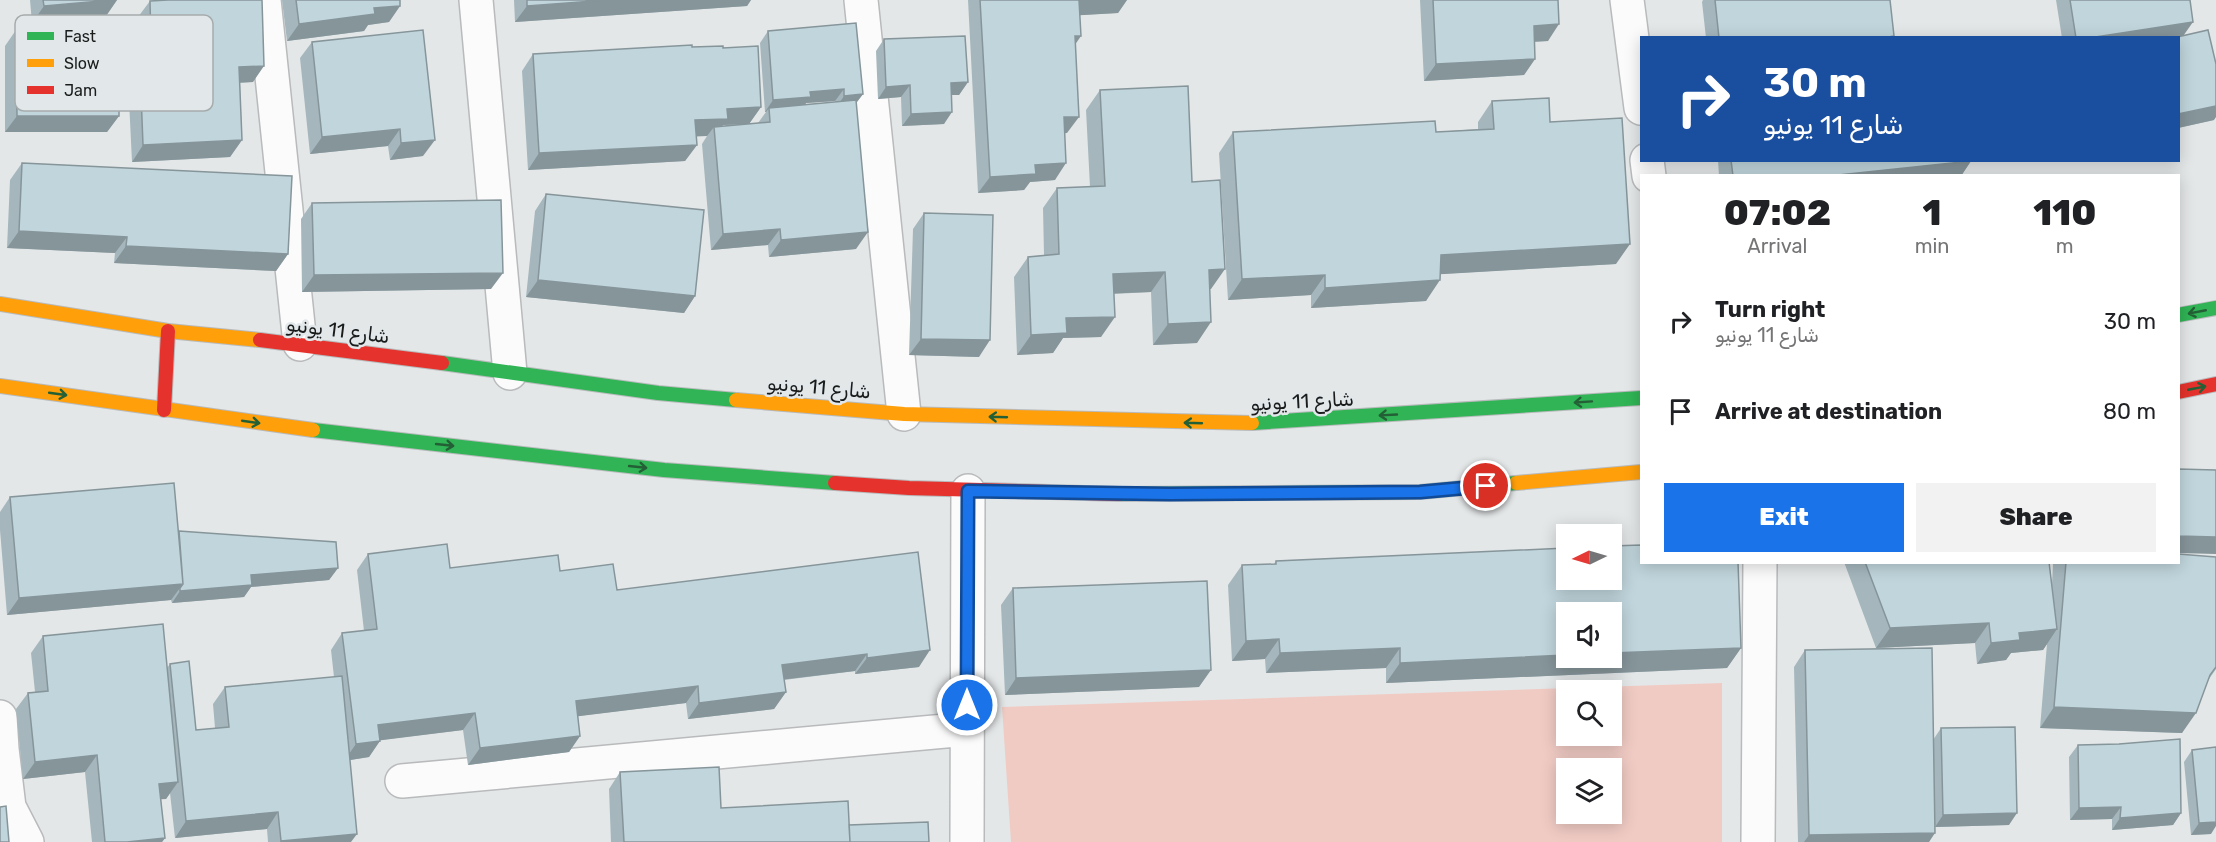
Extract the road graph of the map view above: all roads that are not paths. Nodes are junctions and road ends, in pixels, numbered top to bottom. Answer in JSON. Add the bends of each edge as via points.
{"nodes":[{"id":1,"x":264,"y":0,"type":"edge"},
{"id":2,"x":476,"y":0,"type":"edge"},
{"id":3,"x":861,"y":0,"type":"edge"},
{"id":4,"x":1627,"y":0,"type":"edge"},
{"id":5,"x":1640,"y":100,"type":"edge"},
{"id":6,"x":0,"y":304,"type":"edge"},
{"id":7,"x":2216,"y":308,"type":"edge"},
{"id":8,"x":2180,"y":315,"type":"edge"},
{"id":9,"x":168,"y":331,"type":"junction"},
{"id":10,"x":300,"y":344,"type":"junction"},
{"id":11,"x":510,"y":373,"type":"junction"},
{"id":12,"x":2216,"y":384,"type":"edge"},
{"id":13,"x":0,"y":386,"type":"edge"},
{"id":14,"x":2180,"y":392,"type":"edge"},
{"id":15,"x":1640,"y":398,"type":"edge"},
{"id":16,"x":164,"y":410,"type":"junction"},
{"id":17,"x":904,"y":414,"type":"junction"},
{"id":18,"x":1640,"y":472,"type":"edge"},
{"id":19,"x":968,"y":491,"type":"junction"},
{"id":20,"x":1760,"y":564,"type":"edge"},
{"id":21,"x":0,"y":717,"type":"edge"},
{"id":22,"x":967,"y":729,"type":"junction"},
{"id":23,"x":402,"y":781,"type":"dead end"},
{"id":24,"x":27,"y":842,"type":"edge"},
{"id":25,"x":967,"y":842,"type":"edge"},
{"id":26,"x":1758,"y":842,"type":"edge"}],
"edges":[{"from":1,"to":10,"type":"street"},
{"from":2,"to":11,"type":"street"},
{"from":3,"to":17,"type":"street"},
{"from":4,"to":5,"type":"street"},
{"from":6,"to":9,"type":"highway","name":"شارع 11 يونيو"},
{"from":7,"to":8,"type":"highway","one_way":true},
{"from":9,"to":10,"type":"highway","name":"شارع 11 يونيو"},
{"from":9,"to":16,"type":"highway"},
{"from":10,"to":11,"type":"highway","name":"شارع 11 يونيو"},
{"from":11,"to":17,"type":"highway","name":"شارع 11 يونيو","via":[[658,393]]},
{"from":14,"to":12,"type":"highway","one_way":true},
{"from":13,"to":16,"type":"highway","one_way":true},
{"from":15,"to":17,"type":"highway","name":"شارع 11 يونيو","one_way":true,"via":[[1237,424]]},
{"from":16,"to":19,"type":"highway","one_way":true,"via":[[664,470]]},
{"from":18,"to":19,"type":"highway","via":[[1420,492],[1148,495]]},
{"from":19,"to":22,"type":"street"},
{"from":20,"to":26,"type":"street"},
{"from":21,"to":24,"type":"street","via":[[9,807]]},
{"from":22,"to":23,"type":"street"},
{"from":22,"to":25,"type":"street"}]}
